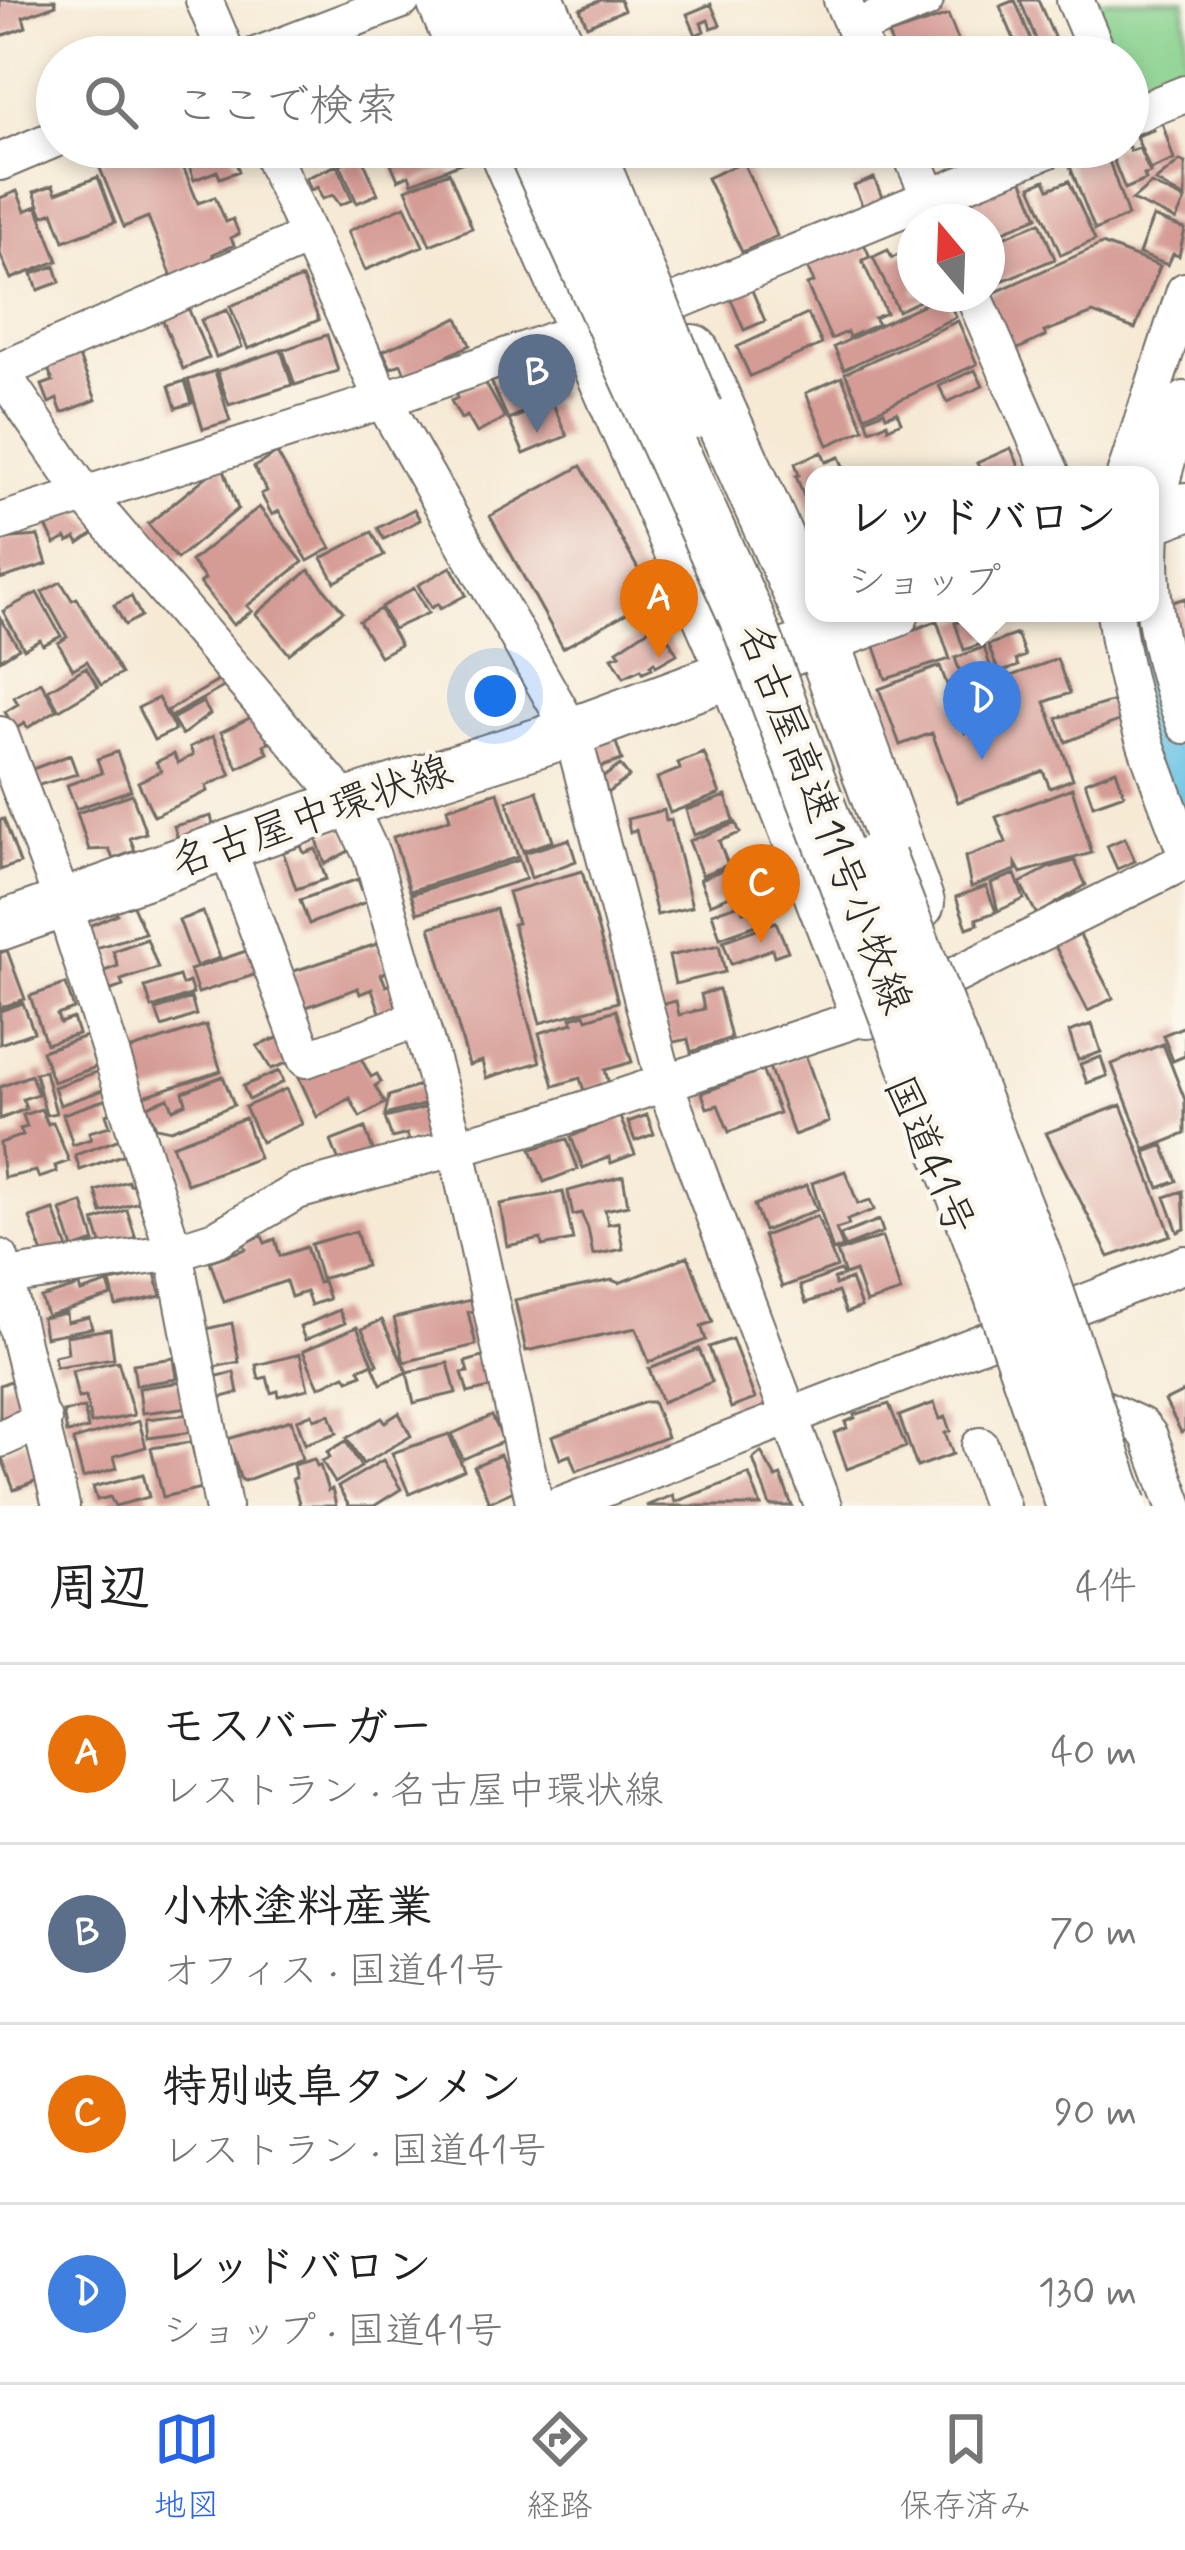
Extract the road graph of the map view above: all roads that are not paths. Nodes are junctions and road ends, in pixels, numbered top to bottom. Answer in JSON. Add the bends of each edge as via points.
{"nodes":[{"id":1,"x":203,"y":0,"type":"edge"},
{"id":2,"x":402,"y":0,"type":"edge"},
{"id":3,"x":444,"y":0,"type":"edge"},
{"id":4,"x":469,"y":0,"type":"edge"},
{"id":5,"x":492,"y":0,"type":"edge"},
{"id":6,"x":522,"y":0,"type":"edge"},
{"id":7,"x":537,"y":0,"type":"edge"},
{"id":8,"x":926,"y":0,"type":"edge"},
{"id":9,"x":1075,"y":0,"type":"edge"},
{"id":10,"x":854,"y":28,"type":"edge"},
{"id":11,"x":219,"y":36,"type":"edge"},
{"id":12,"x":309,"y":36,"type":"edge"},
{"id":13,"x":459,"y":36,"type":"edge"},
{"id":14,"x":485,"y":36,"type":"edge"},
{"id":15,"x":508,"y":36,"type":"edge"},
{"id":16,"x":538,"y":36,"type":"edge"},
{"id":17,"x":553,"y":36,"type":"edge"},
{"id":18,"x":1091,"y":36,"type":"edge"},
{"id":19,"x":1185,"y":94,"type":"edge"},
{"id":20,"x":1149,"y":109,"type":"edge"},
{"id":21,"x":36,"y":147,"type":"edge"},
{"id":22,"x":0,"y":162,"type":"edge"},
{"id":23,"x":277,"y":168,"type":"edge"},
{"id":24,"x":515,"y":168,"type":"edge"},
{"id":25,"x":543,"y":168,"type":"edge"},
{"id":26,"x":594,"y":168,"type":"edge"},
{"id":27,"x":611,"y":168,"type":"edge"},
{"id":28,"x":917,"y":168,"type":"edge"},
{"id":29,"x":1015,"y":168,"type":"edge"},
{"id":30,"x":933,"y":204,"type":"edge"},
{"id":31,"x":947,"y":204,"type":"edge"},
{"id":32,"x":897,"y":224,"type":"edge"},
{"id":33,"x":307,"y":237,"type":"junction"},
{"id":34,"x":1185,"y":291,"type":"edge"},
{"id":35,"x":670,"y":304,"type":"junction"},
{"id":36,"x":981,"y":312,"type":"edge"},
{"id":37,"x":583,"y":330,"type":"junction"},
{"id":38,"x":0,"y":371,"type":"edge"},
{"id":39,"x":383,"y":400,"type":"junction"},
{"id":40,"x":1185,"y":400,"type":"edge"},
{"id":41,"x":1048,"y":466,"type":"edge"},
{"id":42,"x":1129,"y":466,"type":"edge"},
{"id":43,"x":86,"y":495,"type":"junction"},
{"id":44,"x":1163,"y":515,"type":"edge"},
{"id":45,"x":0,"y":522,"type":"edge"},
{"id":46,"x":1159,"y":562,"type":"edge"},
{"id":47,"x":805,"y":602,"type":"edge"},
{"id":48,"x":1159,"y":621,"type":"edge"},
{"id":49,"x":814,"y":622,"type":"edge"},
{"id":50,"x":871,"y":622,"type":"edge"},
{"id":51,"x":1116,"y":622,"type":"edge"},
{"id":52,"x":822,"y":640,"type":"junction"},
{"id":53,"x":735,"y":672,"type":"junction"},
{"id":54,"x":1177,"y":677,"type":"edge"},
{"id":55,"x":1185,"y":725,"type":"edge"},
{"id":56,"x":572,"y":732,"type":"junction"},
{"id":57,"x":0,"y":735,"type":"edge"},
{"id":58,"x":347,"y":803,"type":"junction"},
{"id":59,"x":227,"y":847,"type":"junction"},
{"id":60,"x":1185,"y":850,"type":"edge"},
{"id":61,"x":1185,"y":861,"type":"edge"},
{"id":62,"x":63,"y":902,"type":"junction"},
{"id":63,"x":0,"y":926,"type":"edge"},
{"id":64,"x":867,"y":929,"type":"junction"},
{"id":65,"x":945,"y":1001,"type":"junction"},
{"id":66,"x":869,"y":1015,"type":"junction"},
{"id":67,"x":417,"y":1019,"type":"junction"},
{"id":68,"x":664,"y":1084,"type":"junction"},
{"id":69,"x":457,"y":1150,"type":"junction"},
{"id":70,"x":174,"y":1252,"type":"junction"},
{"id":71,"x":1185,"y":1264,"type":"edge"},
{"id":72,"x":2,"y":1271,"type":"edge"},
{"id":73,"x":1068,"y":1310,"type":"junction"},
{"id":74,"x":1003,"y":1334,"type":"junction"},
{"id":75,"x":1102,"y":1408,"type":"junction"},
{"id":76,"x":789,"y":1417,"type":"junction"},
{"id":77,"x":43,"y":1420,"type":"junction"},
{"id":78,"x":0,"y":1439,"type":"edge"},
{"id":79,"x":980,"y":1446,"type":"dead end"},
{"id":80,"x":61,"y":1506,"type":"edge"},
{"id":81,"x":223,"y":1506,"type":"edge"},
{"id":82,"x":535,"y":1506,"type":"edge"},
{"id":83,"x":557,"y":1506,"type":"edge"},
{"id":84,"x":823,"y":1506,"type":"edge"},
{"id":85,"x":1000,"y":1506,"type":"edge"},
{"id":86,"x":1037,"y":1506,"type":"edge"},
{"id":87,"x":1058,"y":1506,"type":"edge"},
{"id":88,"x":1074,"y":1506,"type":"edge"},
{"id":89,"x":1120,"y":1506,"type":"edge"},
{"id":90,"x":1136,"y":1506,"type":"edge"},
{"id":91,"x":1159,"y":1506,"type":"edge"},
{"id":92,"x":1174,"y":1506,"type":"edge"}],
"edges":[{"from":1,"to":11,"type":"street"},
{"from":2,"to":12,"type":"street"},
{"from":3,"to":13,"type":"highway"},
{"from":4,"to":14,"type":"highway"},
{"from":5,"to":15,"type":"highway"},
{"from":6,"to":16,"type":"highway"},
{"from":7,"to":17,"type":"highway"},
{"from":8,"to":10,"type":"street"},
{"from":9,"to":18,"type":"street"},
{"from":19,"to":20,"type":"street"},
{"from":21,"to":22,"type":"street"},
{"from":23,"to":33,"type":"street"},
{"from":24,"to":37,"type":"highway","name":"国道41号"},
{"from":25,"to":64,"type":"highway","name":"名古屋高速11号小牧線","bridge":true,"via":[[746,616]]},
{"from":26,"to":65,"type":"highway","name":"名古屋高速11号小牧線","bridge":true},
{"from":27,"to":35,"type":"highway","name":"国道41号"},
{"from":28,"to":30,"type":"street"},
{"from":29,"to":31,"type":"street"},
{"from":32,"to":35,"type":"street"},
{"from":33,"to":38,"type":"street"},
{"from":33,"to":39,"type":"street"},
{"from":34,"to":42,"type":"street"},
{"from":35,"to":47,"type":"highway","name":"国道41号"},
{"from":36,"to":41,"type":"street"},
{"from":37,"to":39,"type":"street"},
{"from":37,"to":53,"type":"highway","name":"国道41号"},
{"from":38,"to":43,"type":"street"},
{"from":39,"to":43,"type":"street"},
{"from":39,"to":56,"type":"street"},
{"from":40,"to":44,"type":"street"},
{"from":43,"to":45,"type":"street"},
{"from":43,"to":58,"type":"street"},
{"from":44,"to":46,"type":"street"},
{"from":48,"to":54,"type":"street"},
{"from":49,"to":52,"type":"highway","name":"国道41号"},
{"from":50,"to":52,"type":"main road","name":"名古屋中環状線"},
{"from":51,"to":60,"type":"street","via":[[1123,675]]},
{"from":52,"to":53,"type":"main road","name":"名古屋中環状線"},
{"from":52,"to":65,"type":"highway","name":"国道41号"},
{"from":53,"to":56,"type":"main road","name":"名古屋中環状線"},
{"from":53,"to":66,"type":"highway","name":"国道41号"},
{"from":54,"to":55,"type":"street"},
{"from":56,"to":58,"type":"main road","name":"名古屋中環状線"},
{"from":56,"to":68,"type":"street"},
{"from":57,"to":62,"type":"street"},
{"from":58,"to":59,"type":"main road","name":"名古屋中環状線"},
{"from":58,"to":67,"type":"street","via":[[372,856]]},
{"from":59,"to":62,"type":"main road","name":"名古屋中環状線"},
{"from":59,"to":67,"type":"street","via":[[306,1059]]},
{"from":61,"to":65,"type":"street"},
{"from":62,"to":63,"type":"main road","name":"名古屋中環状線"},
{"from":62,"to":70,"type":"street"},
{"from":64,"to":86,"type":"highway","bridge":true,"via":[[900,1077]]},
{"from":64,"to":88,"type":"highway","name":"名古屋高速11号小牧線","bridge":true},
{"from":65,"to":73,"type":"highway","name":"国道41号"},
{"from":65,"to":89,"type":"highway","name":"名古屋高速11号小牧線","bridge":true},
{"from":65,"to":91,"type":"highway","bridge":true,"via":[[989,1086]]},
{"from":66,"to":68,"type":"street"},
{"from":66,"to":74,"type":"highway","name":"国道41号"},
{"from":67,"to":69,"type":"street"},
{"from":68,"to":69,"type":"street"},
{"from":68,"to":76,"type":"street"},
{"from":69,"to":70,"type":"street","via":[[297,1191],[218,1238]]},
{"from":69,"to":82,"type":"street"},
{"from":70,"to":72,"type":"street"},
{"from":70,"to":81,"type":"street"},
{"from":71,"to":73,"type":"street"},
{"from":72,"to":77,"type":"street"},
{"from":73,"to":74,"type":"street"},
{"from":73,"to":75,"type":"highway","name":"国道41号"},
{"from":74,"to":76,"type":"street"},
{"from":74,"to":87,"type":"highway","name":"国道41号"},
{"from":75,"to":90,"type":"highway","name":"国道41号"},
{"from":75,"to":92,"type":"street","via":[[1149,1436]]},
{"from":76,"to":83,"type":"street"},
{"from":76,"to":84,"type":"street"},
{"from":77,"to":78,"type":"street"},
{"from":77,"to":80,"type":"street"},
{"from":79,"to":85,"type":"street"}]}
